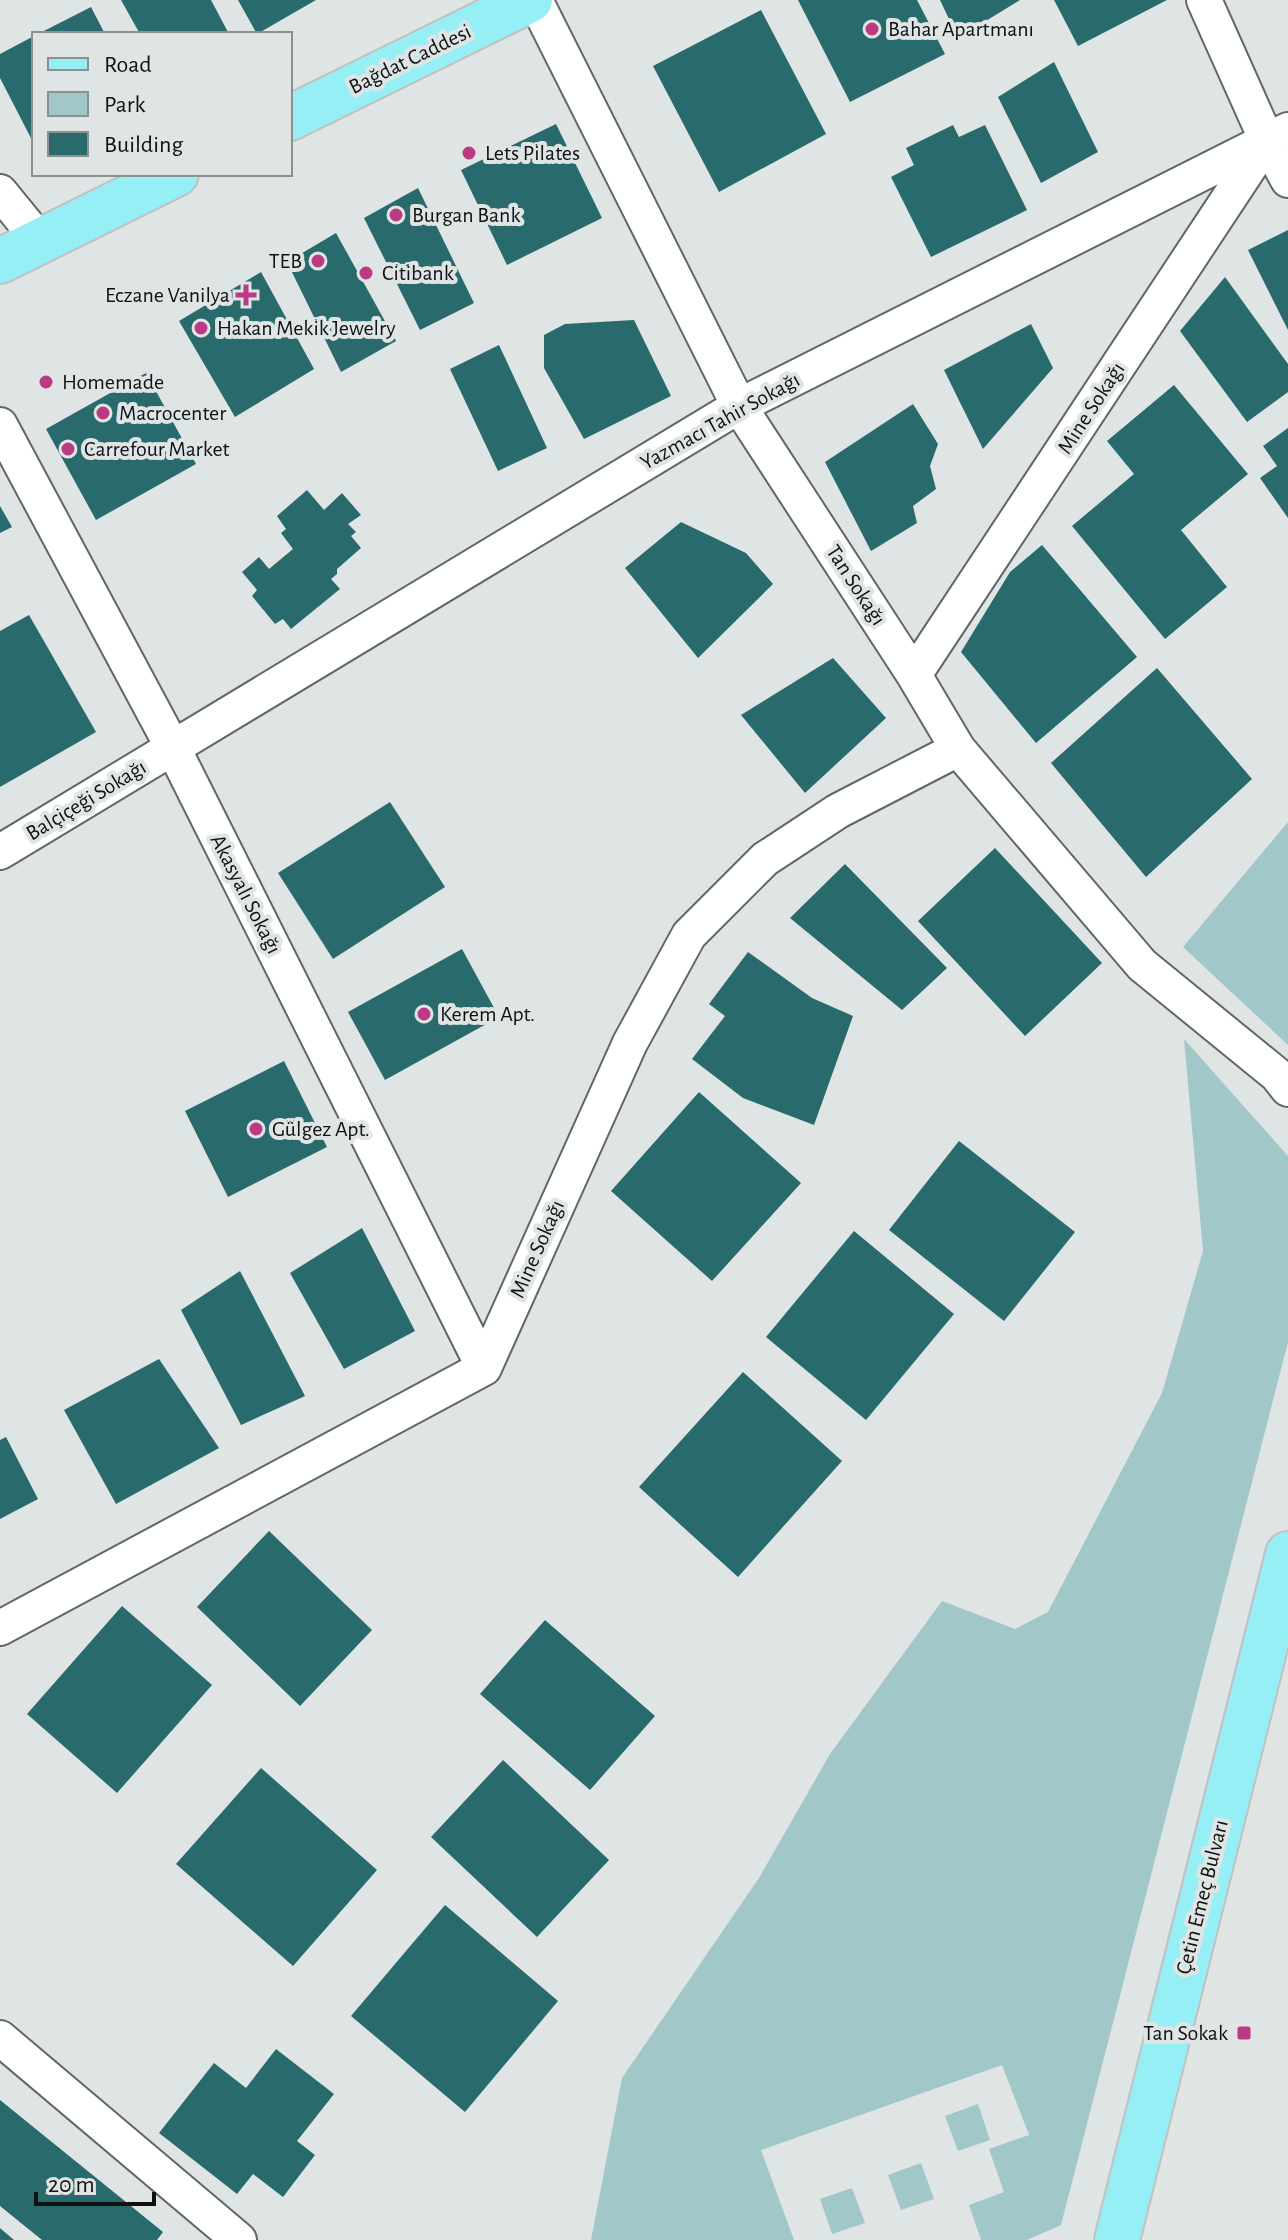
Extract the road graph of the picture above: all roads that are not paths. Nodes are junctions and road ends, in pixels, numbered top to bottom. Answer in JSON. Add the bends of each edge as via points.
{"nodes":[{"id":1,"x":1204,"y":0,"type":"edge"},
{"id":2,"x":517,"y":3,"type":"edge"},
{"id":3,"x":292,"y":117,"type":"edge"},
{"id":4,"x":1278,"y":135,"type":"edge"},
{"id":5,"x":172,"y":176,"type":"edge"},
{"id":6,"x":1288,"y":180,"type":"edge"},
{"id":7,"x":0,"y":192,"type":"edge"},
{"id":8,"x":40,"y":241,"type":"junction"},
{"id":9,"x":0,"y":261,"type":"edge"},
{"id":10,"x":739,"y":406,"type":"junction"},
{"id":11,"x":0,"y":425,"type":"edge"},
{"id":12,"x":914,"y":675,"type":"junction"},
{"id":13,"x":173,"y":748,"type":"junction"},
{"id":14,"x":958,"y":749,"type":"junction"},
{"id":15,"x":0,"y":852,"type":"edge"},
{"id":16,"x":1288,"y":1089,"type":"edge"},
{"id":17,"x":484,"y":1368,"type":"junction"},
{"id":18,"x":1288,"y":1554,"type":"edge"},
{"id":19,"x":0,"y":1628,"type":"edge"},
{"id":20,"x":0,"y":2038,"type":"edge"},
{"id":21,"x":239,"y":2240,"type":"edge"},
{"id":22,"x":1117,"y":2240,"type":"edge"}],
"edges":[{"from":1,"to":4,"type":"street"},
{"from":2,"to":3,"type":"main road","name":"Bağdat Caddesi"},
{"from":2,"to":10,"type":"street","name":"Tan Sokağı"},
{"from":4,"to":6,"type":"street"},
{"from":4,"to":10,"type":"street","name":"Yazmacı Tahir Sokağı"},
{"from":4,"to":12,"type":"street","name":"Mine Sokağı"},
{"from":5,"to":8,"type":"main road"},
{"from":7,"to":8,"type":"street"},
{"from":8,"to":9,"type":"main road"},
{"from":10,"to":12,"type":"street","name":"Tan Sokağı"},
{"from":10,"to":13,"type":"street","name":"Yazmacı Tahir Sokağı"},
{"from":11,"to":13,"type":"street","name":"Akasyalı Sokağı"},
{"from":12,"to":14,"type":"street","name":"Tan Sokağı"},
{"from":13,"to":15,"type":"street","name":"Balçiçeği Sokağı"},
{"from":13,"to":17,"type":"street","name":"Akasyalı Sokağı"},
{"from":14,"to":16,"type":"street","name":"Tan Sokağı","via":[[1142,965]]},
{"from":14,"to":17,"type":"street","name":"Mine Sokağı","via":[[838,811],[765,859],[689,935],[630,1043]]},
{"from":17,"to":19,"type":"street"},
{"from":18,"to":22,"type":"main road","name":"Çetin Emeç Bulvarı"},
{"from":20,"to":21,"type":"street"}]}
